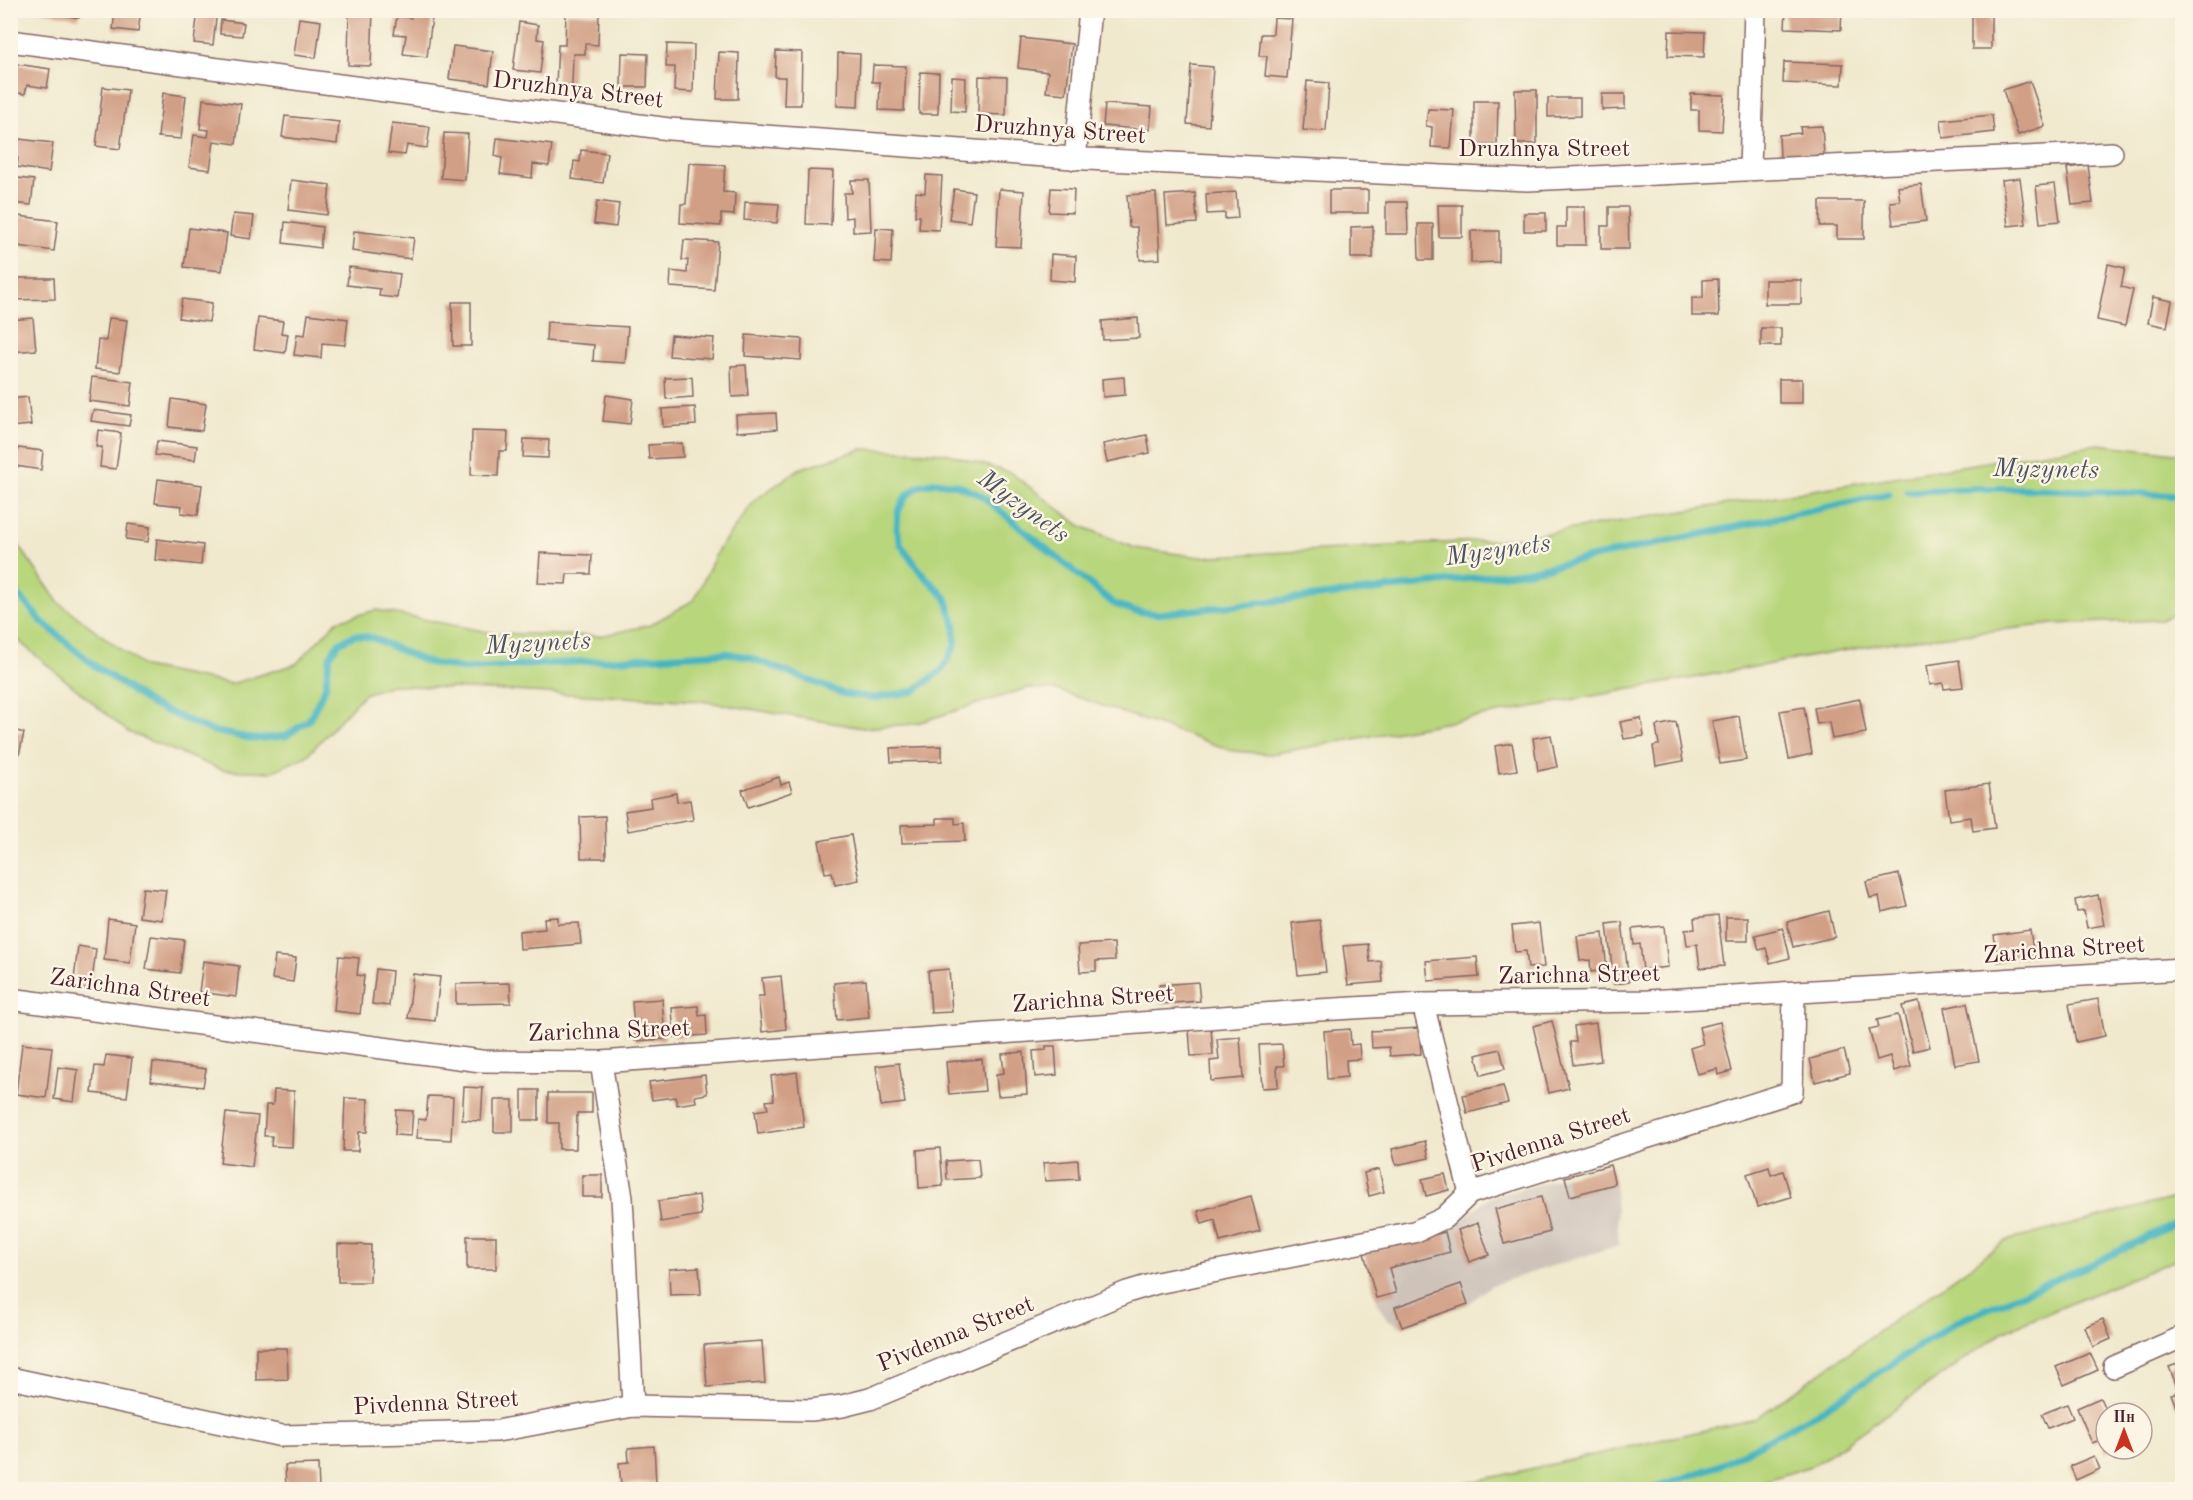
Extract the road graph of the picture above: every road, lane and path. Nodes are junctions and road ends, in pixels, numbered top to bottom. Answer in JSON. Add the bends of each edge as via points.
{"nodes":[{"id":1,"x":1090,"y":10,"type":"edge"},
{"id":2,"x":1755,"y":10,"type":"edge"},
{"id":3,"x":10,"y":41,"type":"edge"},
{"id":4,"x":2112,"y":153,"type":"dead end"},
{"id":5,"x":1075,"y":159,"type":"junction"},
{"id":6,"x":1749,"y":169,"type":"junction"},
{"id":7,"x":2182,"y":969,"type":"edge"},
{"id":8,"x":1794,"y":993,"type":"junction"},
{"id":9,"x":10,"y":999,"type":"edge"},
{"id":10,"x":1423,"y":1004,"type":"junction"},
{"id":11,"x":602,"y":1062,"type":"junction"},
{"id":12,"x":1470,"y":1193,"type":"junction"},
{"id":13,"x":2182,"y":1336,"type":"edge"},
{"id":14,"x":2114,"y":1367,"type":"dead end"},
{"id":15,"x":10,"y":1378,"type":"edge"},
{"id":16,"x":633,"y":1406,"type":"junction"}],
"edges":[{"from":1,"to":5,"type":"street"},
{"from":2,"to":6,"type":"street"},
{"from":3,"to":5,"type":"street","name":"Druzhnya Street","via":[[669,129]]},
{"from":4,"to":6,"type":"street","name":"Druzhnya Street"},
{"from":5,"to":6,"type":"street","name":"Druzhnya Street","via":[[1527,180]]},
{"from":7,"to":8,"type":"street","name":"Zarichna Street"},
{"from":8,"to":10,"type":"street","name":"Zarichna Street","via":[[1648,1001]]},
{"from":8,"to":12,"type":"street","name":"Pivdenna Street","via":[[1792,1092]]},
{"from":9,"to":11,"type":"street","name":"Zarichna Street","via":[[481,1061]]},
{"from":10,"to":11,"type":"street","name":"Zarichna Street"},
{"from":10,"to":12,"type":"street"},
{"from":11,"to":16,"type":"street","via":[[622,1198]]},
{"from":12,"to":16,"type":"street","name":"Pivdenna Street","via":[[1444,1218],[1414,1232],[1127,1292],[870,1399],[811,1410]]},
{"from":13,"to":14,"type":"street"},
{"from":15,"to":16,"type":"street","name":"Pivdenna Street","via":[[282,1436],[497,1431]]}]}
